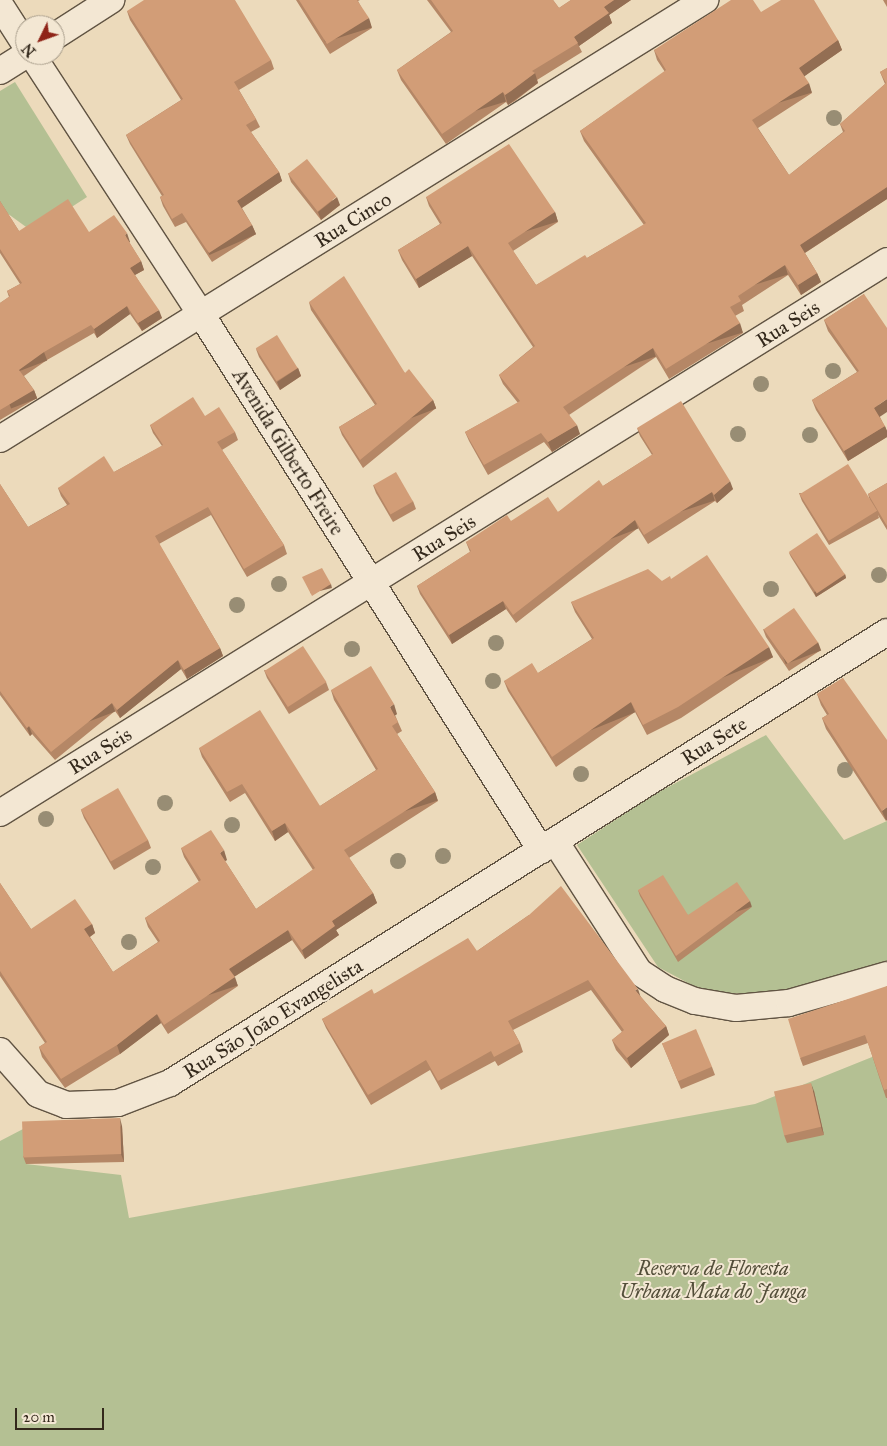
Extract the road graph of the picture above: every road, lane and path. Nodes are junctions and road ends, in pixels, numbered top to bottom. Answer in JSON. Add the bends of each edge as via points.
{"nodes":[{"id":1,"x":112,"y":0,"type":"edge"},
{"id":2,"x":705,"y":0,"type":"edge"},
{"id":3,"x":0,"y":4,"type":"edge"},
{"id":4,"x":15,"y":28,"type":"edge"},
{"id":5,"x":65,"y":30,"type":"edge"},
{"id":6,"x":15,"y":62,"type":"edge"},
{"id":7,"x":39,"y":65,"type":"edge"},
{"id":8,"x":0,"y":71,"type":"edge"},
{"id":9,"x":887,"y":261,"type":"edge"},
{"id":10,"x":201,"y":314,"type":"junction"},
{"id":11,"x":0,"y":439,"type":"edge"},
{"id":12,"x":371,"y":584,"type":"junction"},
{"id":13,"x":887,"y":632,"type":"edge"},
{"id":14,"x":0,"y":813,"type":"edge"},
{"id":15,"x":548,"y":846,"type":"junction"},
{"id":16,"x":887,"y":975,"type":"edge"},
{"id":17,"x":0,"y":1051,"type":"edge"}],
"edges":[{"from":1,"to":5,"type":"street"},
{"from":2,"to":10,"type":"street","name":"Rua Cinco"},
{"from":3,"to":4,"type":"street"},
{"from":6,"to":8,"type":"street"},
{"from":7,"to":10,"type":"street","name":"Avenida Gilberto Freire"},
{"from":9,"to":12,"type":"street","name":"Rua Seis"},
{"from":10,"to":11,"type":"street","name":"Rua Cinco"},
{"from":10,"to":12,"type":"street","name":"Avenida Gilberto Freire"},
{"from":12,"to":14,"type":"street","name":"Rua Seis"},
{"from":12,"to":15,"type":"street","name":"Avenida Gilberto Freire"},
{"from":13,"to":15,"type":"street","name":"Rua Sete"},
{"from":15,"to":16,"type":"street","name":"Avenida Gilberto Freire","via":[[639,972],[665,989],[695,1001],[736,1008],[789,1003]]},
{"from":15,"to":17,"type":"street","name":"Rua São João Evangelista","via":[[170,1084],[118,1103],[66,1105],[38,1094]]}]}
